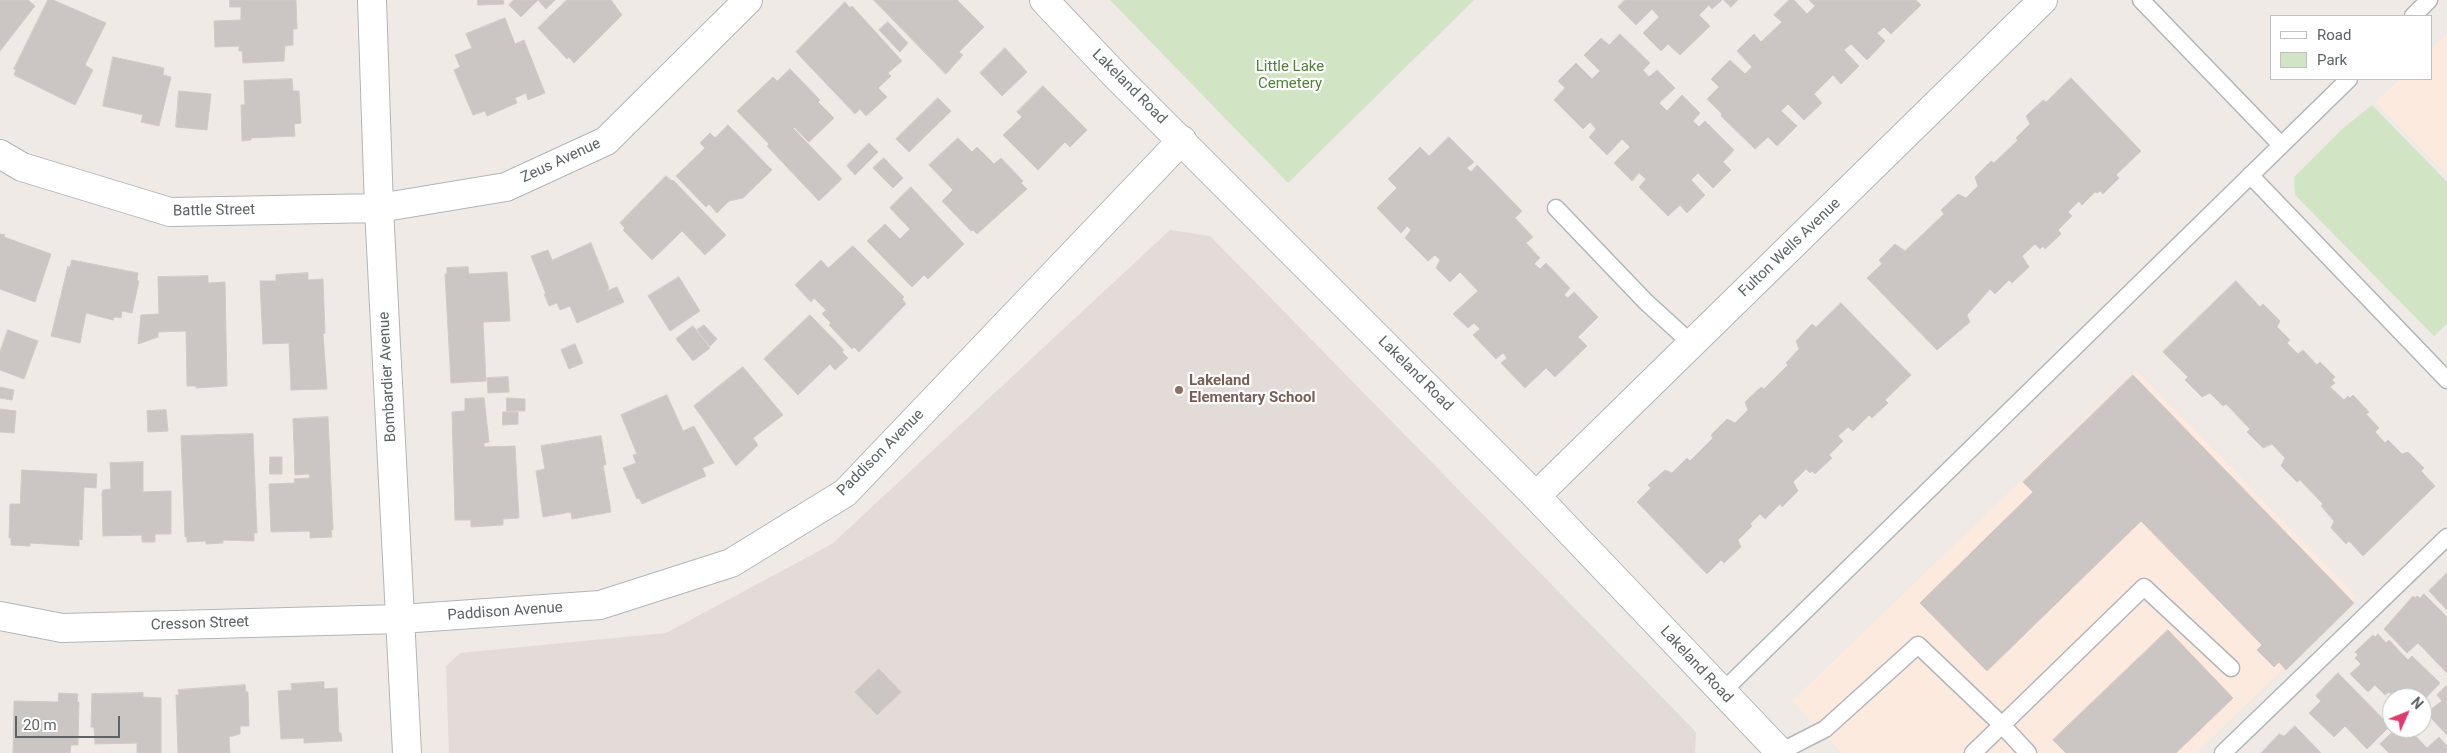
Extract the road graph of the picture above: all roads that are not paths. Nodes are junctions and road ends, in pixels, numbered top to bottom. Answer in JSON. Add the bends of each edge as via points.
{"nodes":[{"id":1,"x":372,"y":0,"type":"edge"},
{"id":2,"x":748,"y":0,"type":"edge"},
{"id":3,"x":1044,"y":0,"type":"edge"},
{"id":4,"x":2042,"y":0,"type":"edge"},
{"id":5,"x":2141,"y":0,"type":"edge"},
{"id":6,"x":2429,"y":0,"type":"edge"},
{"id":7,"x":2414,"y":15,"type":"edge"},
{"id":8,"x":2348,"y":80,"type":"edge"},
{"id":9,"x":1182,"y":140,"type":"junction"},
{"id":10,"x":2281,"y":145,"type":"junction"},
{"id":11,"x":0,"y":154,"type":"edge"},
{"id":12,"x":2250,"y":175,"type":"junction"},
{"id":13,"x":379,"y":208,"type":"junction"},
{"id":14,"x":1556,"y":208,"type":"dead end"},
{"id":15,"x":1692,"y":344,"type":"junction"},
{"id":16,"x":2447,"y":380,"type":"edge"},
{"id":17,"x":1536,"y":496,"type":"junction"},
{"id":18,"x":2447,"y":537,"type":"edge"},
{"id":19,"x":0,"y":616,"type":"edge"},
{"id":20,"x":401,"y":619,"type":"junction"},
{"id":21,"x":2231,"y":668,"type":"dead end"},
{"id":22,"x":1722,"y":692,"type":"junction"},
{"id":23,"x":2002,"y":725,"type":"junction"},
{"id":24,"x":407,"y":753,"type":"edge"},
{"id":25,"x":1780,"y":753,"type":"edge"},
{"id":26,"x":1973,"y":753,"type":"edge"},
{"id":27,"x":2028,"y":753,"type":"edge"},
{"id":28,"x":2223,"y":753,"type":"edge"}],
"edges":[{"from":1,"to":13,"type":"street","name":"Bombardier Avenue"},
{"from":2,"to":13,"type":"street","name":"Zeus Avenue","via":[[606,142],[506,187]]},
{"from":3,"to":9,"type":"street","name":"Lakeland Road"},
{"from":4,"to":15,"type":"street","name":"Fulton Wells Avenue"},
{"from":5,"to":10,"type":"lane"},
{"from":6,"to":7,"type":"lane"},
{"from":8,"to":10,"type":"lane"},
{"from":9,"to":17,"type":"street","name":"Lakeland Road"},
{"from":9,"to":20,"type":"street","name":"Paddison Avenue","via":[[845,493],[829,503],[731,563],[600,606]]},
{"from":10,"to":12,"type":"lane"},
{"from":11,"to":13,"type":"street","name":"Battle Street","via":[[22,168],[170,212]]},
{"from":12,"to":16,"type":"lane"},
{"from":12,"to":22,"type":"lane"},
{"from":13,"to":20,"type":"street","name":"Bombardier Avenue"},
{"from":14,"to":15,"type":"lane","via":[[1646,302]]},
{"from":15,"to":17,"type":"street","name":"Fulton Wells Avenue"},
{"from":17,"to":22,"type":"street","name":"Lakeland Road"},
{"from":18,"to":28,"type":"lane"},
{"from":19,"to":20,"type":"street","name":"Cresson Street","via":[[62,628]]},
{"from":20,"to":24,"type":"street","name":"Bombardier Avenue"},
{"from":21,"to":23,"type":"lane","via":[[2144,587]]},
{"from":22,"to":25,"type":"street","name":"Lakeland Road"},
{"from":23,"to":25,"type":"lane","via":[[1918,645],[1825,729]]},
{"from":23,"to":26,"type":"lane"},
{"from":23,"to":27,"type":"lane"}]}
